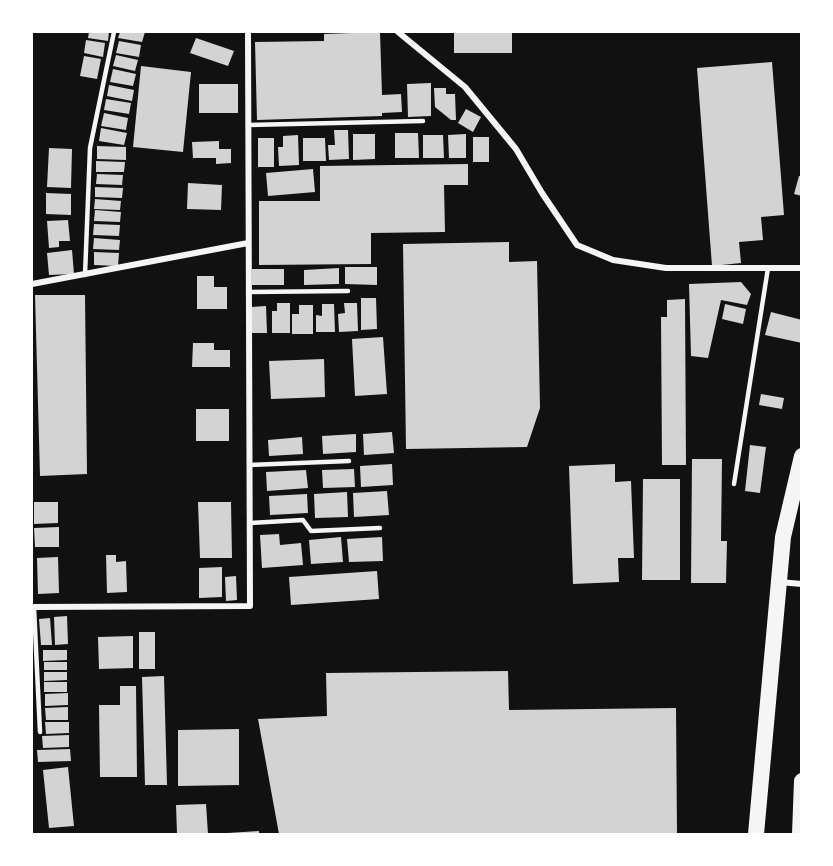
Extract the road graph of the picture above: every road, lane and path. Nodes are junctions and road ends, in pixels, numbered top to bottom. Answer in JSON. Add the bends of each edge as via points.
{"nodes":[{"id":1,"x":114,"y":32,"type":"edge"},
{"id":2,"x":248,"y":32,"type":"edge"},
{"id":3,"x":398,"y":32,"type":"edge"},
{"id":4,"x":423,"y":121,"type":"dead end"},
{"id":5,"x":248,"y":125,"type":"junction"},
{"id":6,"x":248,"y":243,"type":"junction"},
{"id":7,"x":768,"y":268,"type":"junction"},
{"id":8,"x":801,"y":268,"type":"edge"},
{"id":9,"x":85,"y":274,"type":"junction"},
{"id":10,"x":32,"y":284,"type":"edge"},
{"id":11,"x":348,"y":291,"type":"dead end"},
{"id":12,"x":248,"y":292,"type":"junction"},
{"id":13,"x":801,"y":456,"type":"edge"},
{"id":14,"x":349,"y":461,"type":"dead end"},
{"id":15,"x":249,"y":465,"type":"junction"},
{"id":16,"x":734,"y":484,"type":"dead end"},
{"id":17,"x":250,"y":523,"type":"junction"},
{"id":18,"x":380,"y":528,"type":"dead end"},
{"id":19,"x":779,"y":582,"type":"junction"},
{"id":20,"x":801,"y":584,"type":"edge"},
{"id":21,"x":33,"y":607,"type":"edge"},
{"id":22,"x":40,"y":732,"type":"dead end"},
{"id":23,"x":801,"y":781,"type":"edge"},
{"id":24,"x":756,"y":834,"type":"edge"},
{"id":25,"x":800,"y":834,"type":"edge"}],
"edges":[{"from":1,"to":9,"type":"lane","via":[[90,148]]},
{"from":2,"to":5,"type":"street"},
{"from":3,"to":7,"type":"street","via":[[465,87],[516,149],[577,245],[613,260],[666,268]]},
{"from":4,"to":5,"type":"lane"},
{"from":5,"to":6,"type":"street"},
{"from":6,"to":9,"type":"street"},
{"from":6,"to":12,"type":"street"},
{"from":7,"to":8,"type":"street"},
{"from":7,"to":16,"type":"lane"},
{"from":9,"to":10,"type":"street"},
{"from":11,"to":12,"type":"lane"},
{"from":12,"to":15,"type":"street"},
{"from":13,"to":19,"type":"highway","via":[[783,537]]},
{"from":14,"to":15,"type":"lane"},
{"from":15,"to":17,"type":"street"},
{"from":17,"to":18,"type":"lane","via":[[303,520],[311,531]]},
{"from":17,"to":21,"type":"street","via":[[250,606]]},
{"from":19,"to":20,"type":"street"},
{"from":19,"to":24,"type":"highway"},
{"from":21,"to":22,"type":"lane"},
{"from":23,"to":25,"type":"highway"}]}
